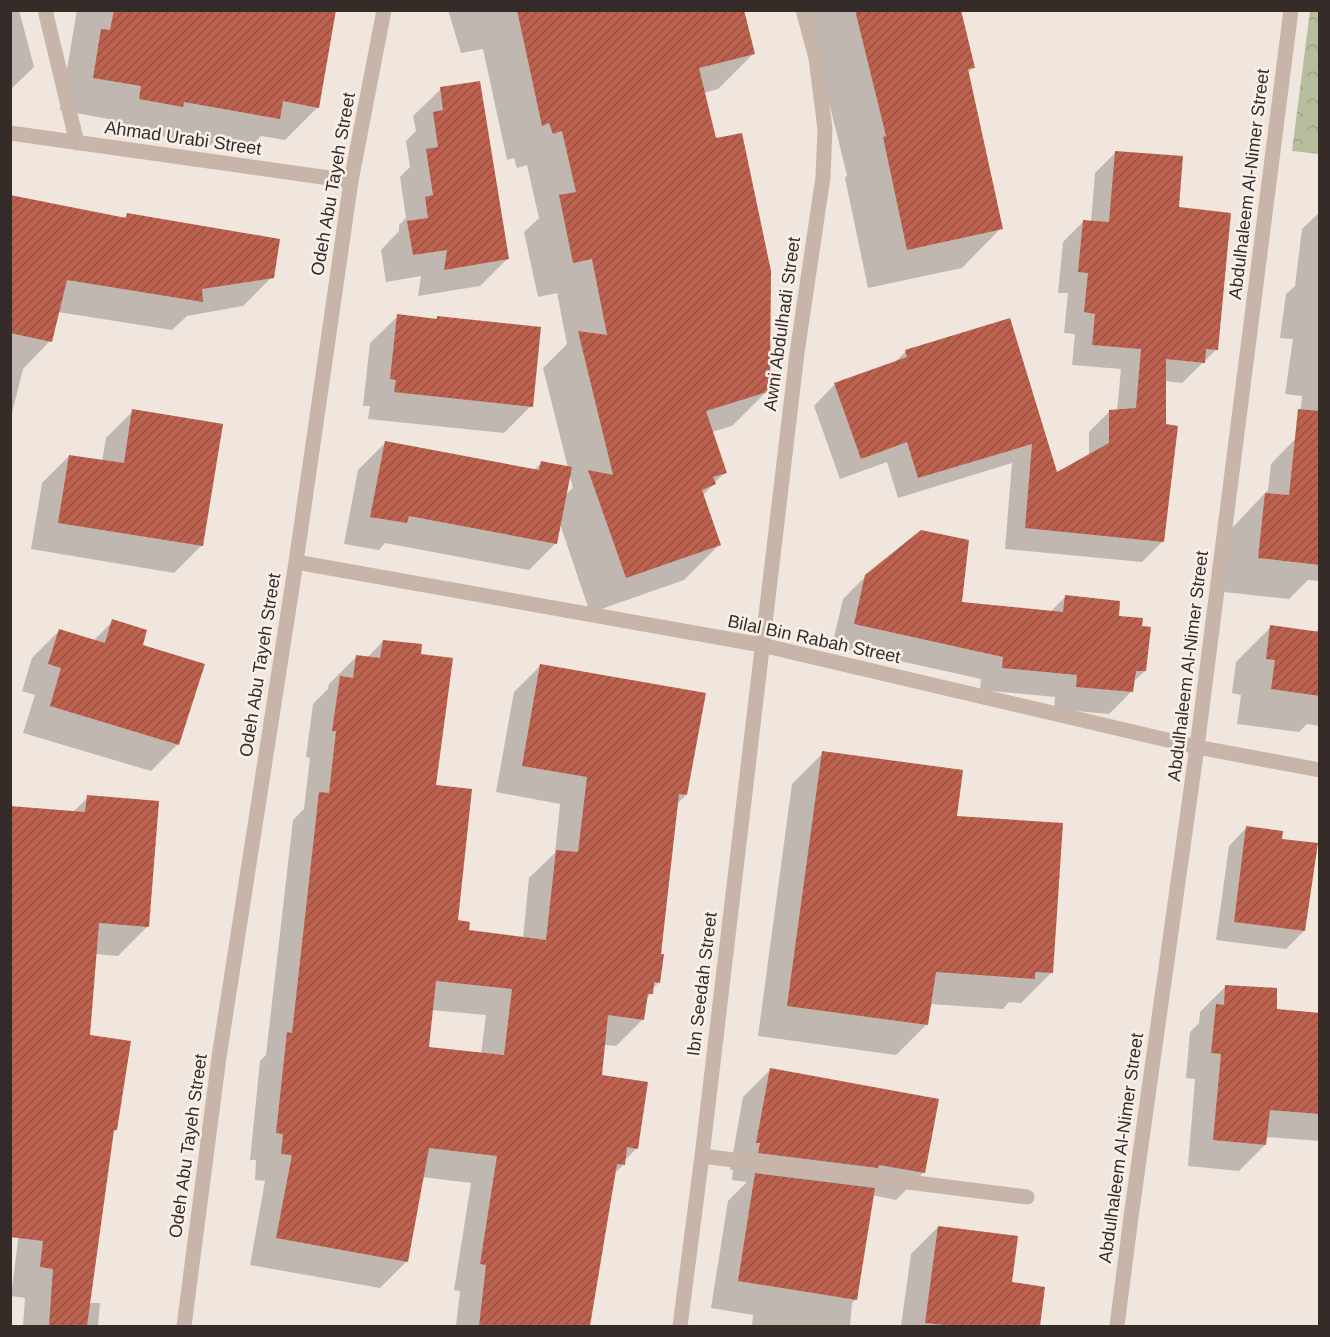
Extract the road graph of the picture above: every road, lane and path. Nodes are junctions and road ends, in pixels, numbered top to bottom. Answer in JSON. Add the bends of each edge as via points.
{"nodes":[{"id":1,"x":45,"y":10,"type":"edge"},
{"id":2,"x":384,"y":10,"type":"edge"},
{"id":3,"x":802,"y":10,"type":"edge"},
{"id":4,"x":1291,"y":10,"type":"edge"},
{"id":5,"x":10,"y":133,"type":"edge"},
{"id":6,"x":77,"y":143,"type":"junction"},
{"id":7,"x":351,"y":181,"type":"junction"},
{"id":8,"x":296,"y":562,"type":"junction"},
{"id":9,"x":762,"y":645,"type":"junction"},
{"id":10,"x":1197,"y":747,"type":"junction"},
{"id":11,"x":1320,"y":770,"type":"edge"},
{"id":12,"x":702,"y":1156,"type":"junction"},
{"id":13,"x":1027,"y":1197,"type":"dead end"},
{"id":14,"x":184,"y":1326,"type":"edge"},
{"id":15,"x":680,"y":1326,"type":"edge"},
{"id":16,"x":1118,"y":1326,"type":"edge"}],
"edges":[{"from":1,"to":6,"type":"street"},
{"from":2,"to":7,"type":"street","name":"Odeh Abu Tayeh Street"},
{"from":3,"to":9,"type":"street","name":"Awni Abdulhadi Street","via":[[816,57],[825,129],[823,177],[797,353]]},
{"from":4,"to":10,"type":"street","name":"Abdulhaleem Al-Nimer Street"},
{"from":5,"to":6,"type":"street","name":"Ahmad Urabi Street"},
{"from":6,"to":7,"type":"street","name":"Ahmad Urabi Street"},
{"from":7,"to":8,"type":"street","name":"Odeh Abu Tayeh Street"},
{"from":8,"to":9,"type":"street","name":"Bilal Bin Rabah Street"},
{"from":8,"to":14,"type":"street","name":"Odeh Abu Tayeh Street","via":[[219,1057]]},
{"from":9,"to":10,"type":"street","name":"Bilal Bin Rabah Street"},
{"from":9,"to":12,"type":"street","name":"Ibn Seedah Street"},
{"from":10,"to":11,"type":"street","name":"Bilal Bin Rabah Street"},
{"from":10,"to":16,"type":"street","name":"Abdulhaleem Al-Nimer Street"},
{"from":12,"to":13,"type":"street"},
{"from":12,"to":15,"type":"street","name":"Ibn Seedah Street"}]}
